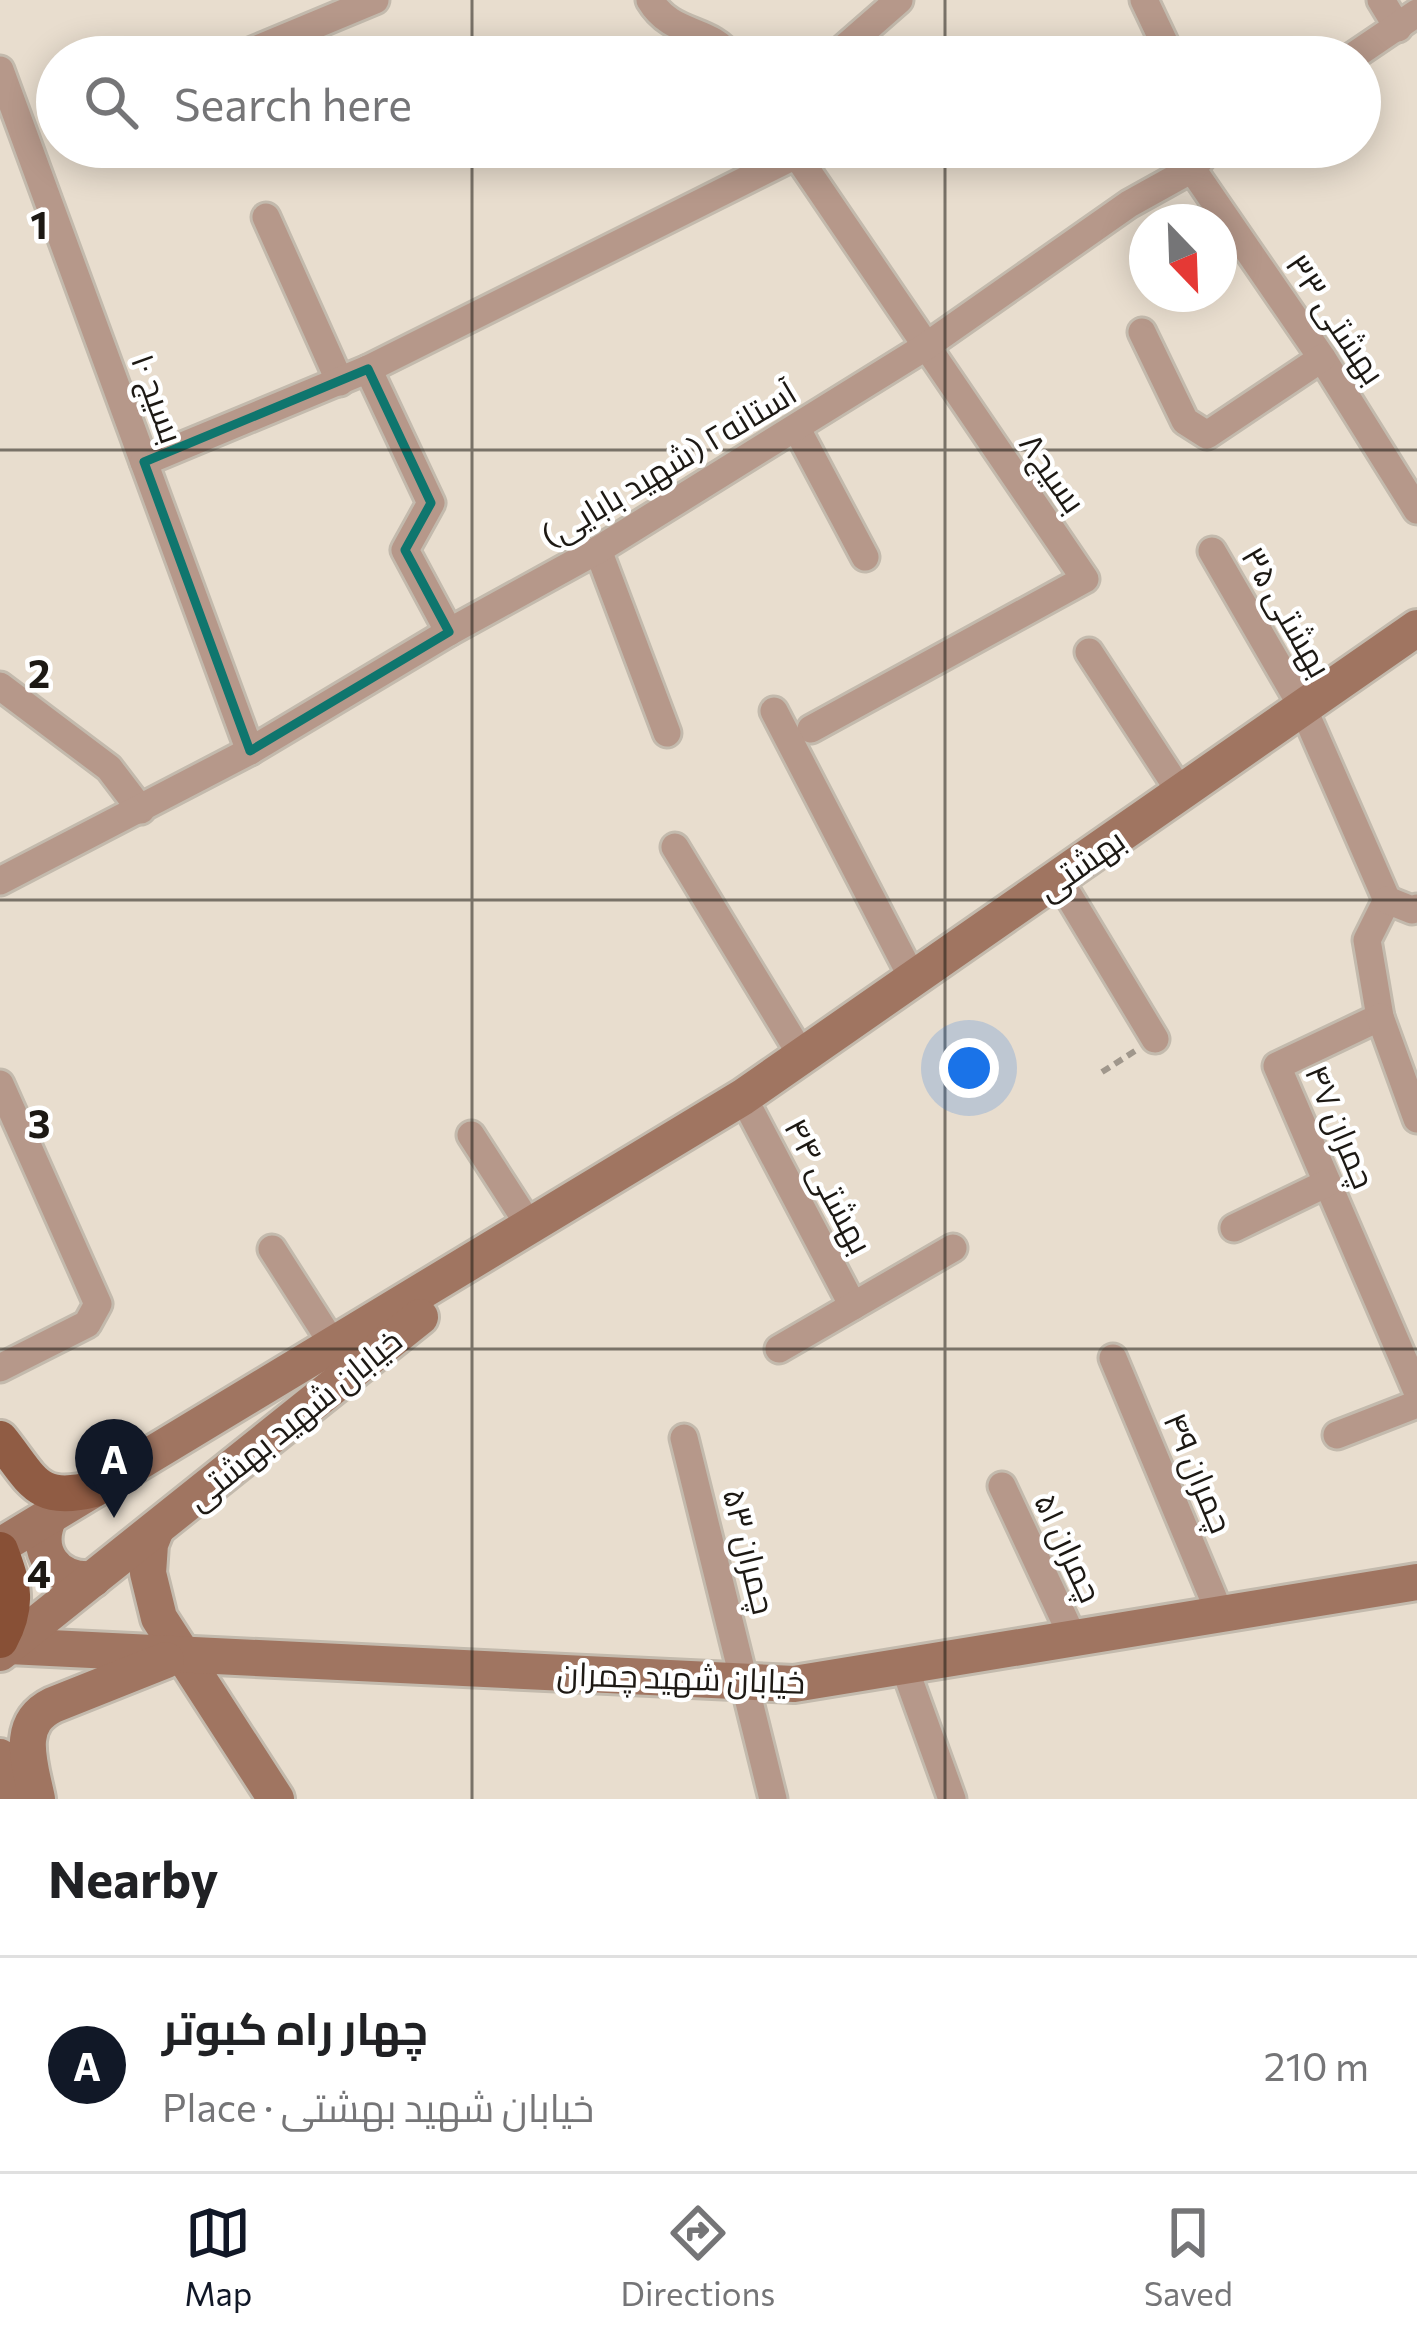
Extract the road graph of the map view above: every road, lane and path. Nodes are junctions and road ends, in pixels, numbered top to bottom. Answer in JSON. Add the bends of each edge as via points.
{"nodes":[{"id":1,"x":375,"y":0,"type":"edge"},
{"id":2,"x":650,"y":0,"type":"edge"},
{"id":3,"x":899,"y":0,"type":"edge"},
{"id":4,"x":1144,"y":0,"type":"edge"},
{"id":5,"x":1381,"y":0,"type":"edge"},
{"id":6,"x":1408,"y":20,"type":"edge"},
{"id":7,"x":288,"y":36,"type":"edge"},
{"id":8,"x":702,"y":36,"type":"edge"},
{"id":9,"x":858,"y":36,"type":"edge"},
{"id":10,"x":1161,"y":36,"type":"edge"},
{"id":11,"x":1381,"y":38,"type":"edge"},
{"id":12,"x":0,"y":70,"type":"edge"},
{"id":13,"x":760,"y":168,"type":"edge"},
{"id":14,"x":804,"y":168,"type":"edge"},
{"id":15,"x":1192,"y":169,"type":"joint"},
{"id":16,"x":266,"y":217,"type":"dead end"},
{"id":17,"x":1142,"y":332,"type":"dead end"},
{"id":18,"x":925,"y":347,"type":"junction"},
{"id":19,"x":1322,"y":358,"type":"junction"},
{"id":20,"x":368,"y":369,"type":"junction"},
{"id":21,"x":340,"y":382,"type":"junction"},
{"id":22,"x":797,"y":429,"type":"junction"},
{"id":23,"x":144,"y":462,"type":"junction"},
{"id":24,"x":1417,"y":510,"type":"edge"},
{"id":25,"x":598,"y":550,"type":"junction"},
{"id":26,"x":1211,"y":551,"type":"dead end"},
{"id":27,"x":866,"y":557,"type":"dead end"},
{"id":28,"x":1417,"y":628,"type":"edge"},
{"id":29,"x":449,"y":632,"type":"junction"},
{"id":30,"x":1089,"y":652,"type":"dead end"},
{"id":31,"x":0,"y":686,"type":"edge"},
{"id":32,"x":1303,"y":708,"type":"junction"},
{"id":33,"x":774,"y":711,"type":"dead end"},
{"id":34,"x":811,"y":729,"type":"dead end"},
{"id":35,"x":667,"y":734,"type":"dead end"},
{"id":36,"x":250,"y":751,"type":"junction"},
{"id":37,"x":1180,"y":793,"type":"junction"},
{"id":38,"x":141,"y":810,"type":"junction"},
{"id":39,"x":675,"y":847,"type":"dead end"},
{"id":40,"x":1058,"y":878,"type":"junction"},
{"id":41,"x":0,"y":881,"type":"edge"},
{"id":42,"x":1387,"y":900,"type":"junction"},
{"id":43,"x":1417,"y":908,"type":"edge"},
{"id":44,"x":914,"y":979,"type":"junction"},
{"id":45,"x":1380,"y":1017,"type":"junction"},
{"id":46,"x":1155,"y":1039,"type":"dead end"},
{"id":47,"x":802,"y":1056,"type":"junction"},
{"id":48,"x":0,"y":1084,"type":"edge"},
{"id":49,"x":743,"y":1097,"type":"junction"},
{"id":50,"x":1417,"y":1119,"type":"edge"},
{"id":51,"x":471,"y":1135,"type":"dead end"},
{"id":52,"x":1328,"y":1184,"type":"junction"},
{"id":53,"x":531,"y":1228,"type":"junction"},
{"id":54,"x":1234,"y":1228,"type":"dead end"},
{"id":55,"x":953,"y":1248,"type":"dead end"},
{"id":56,"x":272,"y":1250,"type":"dead end"},
{"id":57,"x":853,"y":1306,"type":"junction"},
{"id":58,"x":334,"y":1346,"type":"junction"},
{"id":59,"x":779,"y":1349,"type":"dead end"},
{"id":60,"x":1113,"y":1358,"type":"dead end"},
{"id":61,"x":0,"y":1367,"type":"edge"},
{"id":62,"x":1417,"y":1391,"type":"edge"},
{"id":63,"x":1417,"y":1404,"type":"edge"},
{"id":64,"x":1336,"y":1435,"type":"dead end"},
{"id":65,"x":684,"y":1438,"type":"dead end"},
{"id":66,"x":0,"y":1439,"type":"edge"},
{"id":67,"x":1002,"y":1486,"type":"dead end"},
{"id":68,"x":94,"y":1489,"type":"junction"},
{"id":69,"x":49,"y":1516,"type":"junction"},
{"id":70,"x":156,"y":1529,"type":"junction"},
{"id":71,"x":0,"y":1548,"type":"edge"},
{"id":72,"x":93,"y":1579,"type":"junction"},
{"id":73,"x":1417,"y":1582,"type":"edge"},
{"id":74,"x":1220,"y":1614,"type":"junction"},
{"id":75,"x":1073,"y":1638,"type":"junction"},
{"id":76,"x":2,"y":1646,"type":"edge"},
{"id":77,"x":181,"y":1654,"type":"junction"},
{"id":78,"x":904,"y":1666,"type":"junction"},
{"id":79,"x":747,"y":1682,"type":"junction"},
{"id":80,"x":0,"y":1756,"type":"edge"},
{"id":81,"x":17,"y":1799,"type":"edge"},
{"id":82,"x":37,"y":1799,"type":"edge"},
{"id":83,"x":276,"y":1799,"type":"edge"},
{"id":84,"x":773,"y":1799,"type":"edge"},
{"id":85,"x":952,"y":1799,"type":"edge"}],
"edges":[{"from":1,"to":7,"type":"street"},
{"from":2,"to":8,"type":"street","via":[[661,17]]},
{"from":3,"to":9,"type":"street"},
{"from":4,"to":10,"type":"street"},
{"from":5,"to":6,"type":"street"},
{"from":6,"to":11,"type":"street"},
{"from":12,"to":23,"type":"street","name":"بسیج ۱۰"},
{"from":13,"to":20,"type":"street"},
{"from":14,"to":18,"type":"street","name":"بسیج۸"},
{"from":15,"to":18,"type":"street","name":"آستانه۲ (شهید بابایی)"},
{"from":15,"to":19,"type":"street","name":"بهشتی ۳۳"},
{"from":16,"to":21,"type":"street"},
{"from":17,"to":19,"type":"street","via":[[1185,421],[1207,435]]},
{"from":18,"to":22,"type":"street","name":"آستانه۲ (شهید بابایی)"},
{"from":18,"to":34,"type":"street","name":"بسیج۸","via":[[1084,579]]},
{"from":19,"to":24,"type":"street","name":"بهشتی ۳۳"},
{"from":20,"to":21,"type":"street"},
{"from":20,"to":29,"type":"street","via":[[431,503],[405,550]]},
{"from":21,"to":23,"type":"street"},
{"from":22,"to":25,"type":"street","name":"آستانه۲ (شهید بابایی)"},
{"from":22,"to":27,"type":"street"},
{"from":23,"to":36,"type":"street","name":"بسیج ۱۰"},
{"from":25,"to":29,"type":"street","name":"آستانه۲ (شهید بابایی)"},
{"from":25,"to":35,"type":"street"},
{"from":26,"to":32,"type":"street","name":"بهشتی ۳۵"},
{"from":28,"to":32,"type":"main road","name":"بهشتی"},
{"from":29,"to":36,"type":"street","name":"آستانه۲ (شهید بابایی)"},
{"from":30,"to":37,"type":"street"},
{"from":31,"to":38,"type":"street","via":[[109,768]]},
{"from":32,"to":37,"type":"main road","name":"بهشتی"},
{"from":32,"to":42,"type":"street","name":"بهشتی ۳۵"},
{"from":33,"to":44,"type":"street"},
{"from":36,"to":38,"type":"street","name":"آستانه۲ (شهید بابایی)"},
{"from":37,"to":40,"type":"main road","name":"بهشتی"},
{"from":38,"to":41,"type":"street","name":"آستانه۲ (شهید بابایی)"},
{"from":39,"to":47,"type":"street"},
{"from":40,"to":44,"type":"main road","name":"بهشتی"},
{"from":40,"to":46,"type":"street"},
{"from":42,"to":43,"type":"street"},
{"from":42,"to":45,"type":"street","via":[[1367,940]]},
{"from":44,"to":47,"type":"main road","name":"بهشتی"},
{"from":45,"to":50,"type":"street"},
{"from":45,"to":52,"type":"street","name":"چمران ۴۷","via":[[1277,1066]]},
{"from":47,"to":49,"type":"main road","name":"بهشتی"},
{"from":48,"to":61,"type":"street","via":[[98,1304],[87,1324]]},
{"from":49,"to":53,"type":"main road","name":"خیابان شهید بهشتی"},
{"from":49,"to":57,"type":"street","name":"بهشتی ۴۴"},
{"from":51,"to":53,"type":"street"},
{"from":52,"to":54,"type":"street"},
{"from":52,"to":62,"type":"street","name":"چمران ۴۷"},
{"from":53,"to":58,"type":"main road","name":"خیابان شهید بهشتی"},
{"from":53,"to":70,"type":"main road","name":"خیابان شهید بهشتی"},
{"from":55,"to":57,"type":"street","name":"بهشتی ۴۴"},
{"from":56,"to":58,"type":"street"},
{"from":57,"to":59,"type":"street","name":"بهشتی ۴۴"},
{"from":58,"to":68,"type":"main road","name":"خیابان شهید بهشتی"},
{"from":60,"to":74,"type":"street","name":"چمران ۴۹"},
{"from":63,"to":64,"type":"street"},
{"from":65,"to":79,"type":"street","name":"چمران ۵۳"},
{"from":66,"to":68,"type":"main road","via":[[46,1491]]},
{"from":67,"to":75,"type":"street","name":"چمران ۵۱"},
{"from":68,"to":69,"type":"main road","name":"خیابان شهید بهشتی"},
{"from":69,"to":71,"type":"main road","name":"خیابان شهید بهشتی"},
{"from":69,"to":72,"type":"main road","via":[[42,1540],[49,1561],[65,1576]]},
{"from":70,"to":72,"type":"main road","name":"خیابان شهید بهشتی"},
{"from":70,"to":77,"type":"main road","via":[[150,1588]]},
{"from":71,"to":76,"type":"highway","via":[[15,1599]]},
{"from":72,"to":76,"type":"main road","name":"خیابان شهید بهشتی"},
{"from":73,"to":74,"type":"main road","name":"خیابان شهید چمران"},
{"from":74,"to":75,"type":"main road","name":"خیابان شهید چمران"},
{"from":75,"to":78,"type":"main road","name":"خیابان شهید چمران"},
{"from":76,"to":77,"type":"main road","name":"خیابان شهید چمران"},
{"from":77,"to":79,"type":"main road","name":"خیابان شهید چمران"},
{"from":77,"to":82,"type":"main road","via":[[36,1715],[27,1741]]},
{"from":77,"to":83,"type":"main road"},
{"from":78,"to":79,"type":"main road","name":"خیابان شهید چمران","via":[[794,1684]]},
{"from":78,"to":85,"type":"street"},
{"from":79,"to":84,"type":"street","name":"چمران ۵۳"},
{"from":80,"to":81,"type":"main road"}]}
